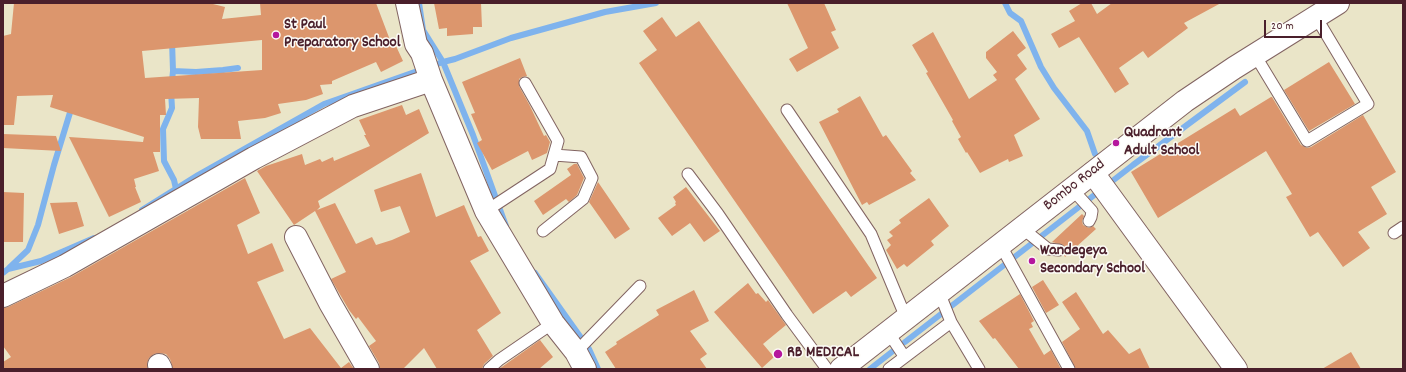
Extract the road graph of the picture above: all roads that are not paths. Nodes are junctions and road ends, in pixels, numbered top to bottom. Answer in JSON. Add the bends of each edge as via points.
{"nodes":[{"id":1,"x":407,"y":3,"type":"edge"},
{"id":2,"x":1338,"y":3,"type":"edge"},
{"id":3,"x":1316,"y":17,"type":"junction"},
{"id":4,"x":1255,"y":55,"type":"junction"},
{"id":5,"x":427,"y":69,"type":"junction"},
{"id":6,"x":524,"y":83,"type":"dead end"},
{"id":7,"x":787,"y":110,"type":"dead end"},
{"id":8,"x":554,"y":155,"type":"junction"},
{"id":9,"x":1093,"y":173,"type":"junction"},
{"id":10,"x":688,"y":174,"type":"dead end"},
{"id":11,"x":1072,"y":189,"type":"junction"},
{"id":12,"x":486,"y":210,"type":"junction"},
{"id":13,"x":1089,"y":221,"type":"dead end"},
{"id":14,"x":1022,"y":228,"type":"junction"},
{"id":15,"x":544,"y":231,"type":"dead end"},
{"id":16,"x":296,"y":236,"type":"dead end"},
{"id":17,"x":1000,"y":244,"type":"junction"},
{"id":18,"x":1059,"y":250,"type":"dead end"},
{"id":19,"x":640,"y":286,"type":"dead end"},
{"id":20,"x":939,"y":292,"type":"junction"},
{"id":21,"x":3,"y":296,"type":"edge"},
{"id":22,"x":906,"y":318,"type":"junction"},
{"id":23,"x":951,"y":322,"type":"junction"},
{"id":24,"x":553,"y":323,"type":"junction"},
{"id":25,"x":888,"y":332,"type":"junction"},
{"id":26,"x":904,"y":356,"type":"junction"},
{"id":27,"x":580,"y":360,"type":"edge"},
{"id":28,"x":368,"y":369,"type":"edge"},
{"id":29,"x":489,"y":369,"type":"edge"},
{"id":30,"x":827,"y":369,"type":"edge"},
{"id":31,"x":841,"y":369,"type":"edge"},
{"id":32,"x":889,"y":369,"type":"edge"},
{"id":33,"x":979,"y":369,"type":"edge"},
{"id":34,"x":1069,"y":369,"type":"edge"},
{"id":35,"x":1236,"y":369,"type":"edge"}],
"edges":[{"from":1,"to":5,"type":"street","via":[[416,44]]},
{"from":2,"to":3,"type":"street","name":"Bombo Road"},
{"from":3,"to":4,"type":"street","name":"Bombo Road"},
{"from":3,"to":4,"type":"lane","via":[[1368,104],[1307,142]]},
{"from":4,"to":9,"type":"street","name":"Bombo Road","via":[[1185,101]]},
{"from":5,"to":12,"type":"street"},
{"from":5,"to":21,"type":"street","via":[[254,158],[65,266]]},
{"from":6,"to":8,"type":"lane","via":[[558,141]]},
{"from":7,"to":22,"type":"lane","via":[[871,234]]},
{"from":8,"to":12,"type":"lane","via":[[550,169]]},
{"from":8,"to":15,"type":"lane","via":[[581,156],[592,178],[584,199]]},
{"from":9,"to":11,"type":"street","name":"Bombo Road"},
{"from":9,"to":35,"type":"street"},
{"from":10,"to":30,"type":"lane"},
{"from":11,"to":13,"type":"lane","via":[[1092,212]]},
{"from":11,"to":14,"type":"street","name":"Bombo Road"},
{"from":12,"to":24,"type":"street"},
{"from":14,"to":17,"type":"street","name":"Bombo Road"},
{"from":14,"to":18,"type":"lane","via":[[1048,249]]},
{"from":16,"to":28,"type":"street"},
{"from":17,"to":20,"type":"street","name":"Bombo Road"},
{"from":17,"to":34,"type":"lane"},
{"from":19,"to":27,"type":"lane"},
{"from":20,"to":22,"type":"street","name":"Bombo Road"},
{"from":20,"to":23,"type":"lane"},
{"from":22,"to":25,"type":"street","name":"Bombo Road"},
{"from":23,"to":26,"type":"lane"},
{"from":23,"to":33,"type":"lane"},
{"from":24,"to":27,"type":"street"},
{"from":24,"to":29,"type":"lane"},
{"from":25,"to":26,"type":"lane"},
{"from":25,"to":31,"type":"street","name":"Bombo Road"},
{"from":26,"to":32,"type":"lane"}]}
